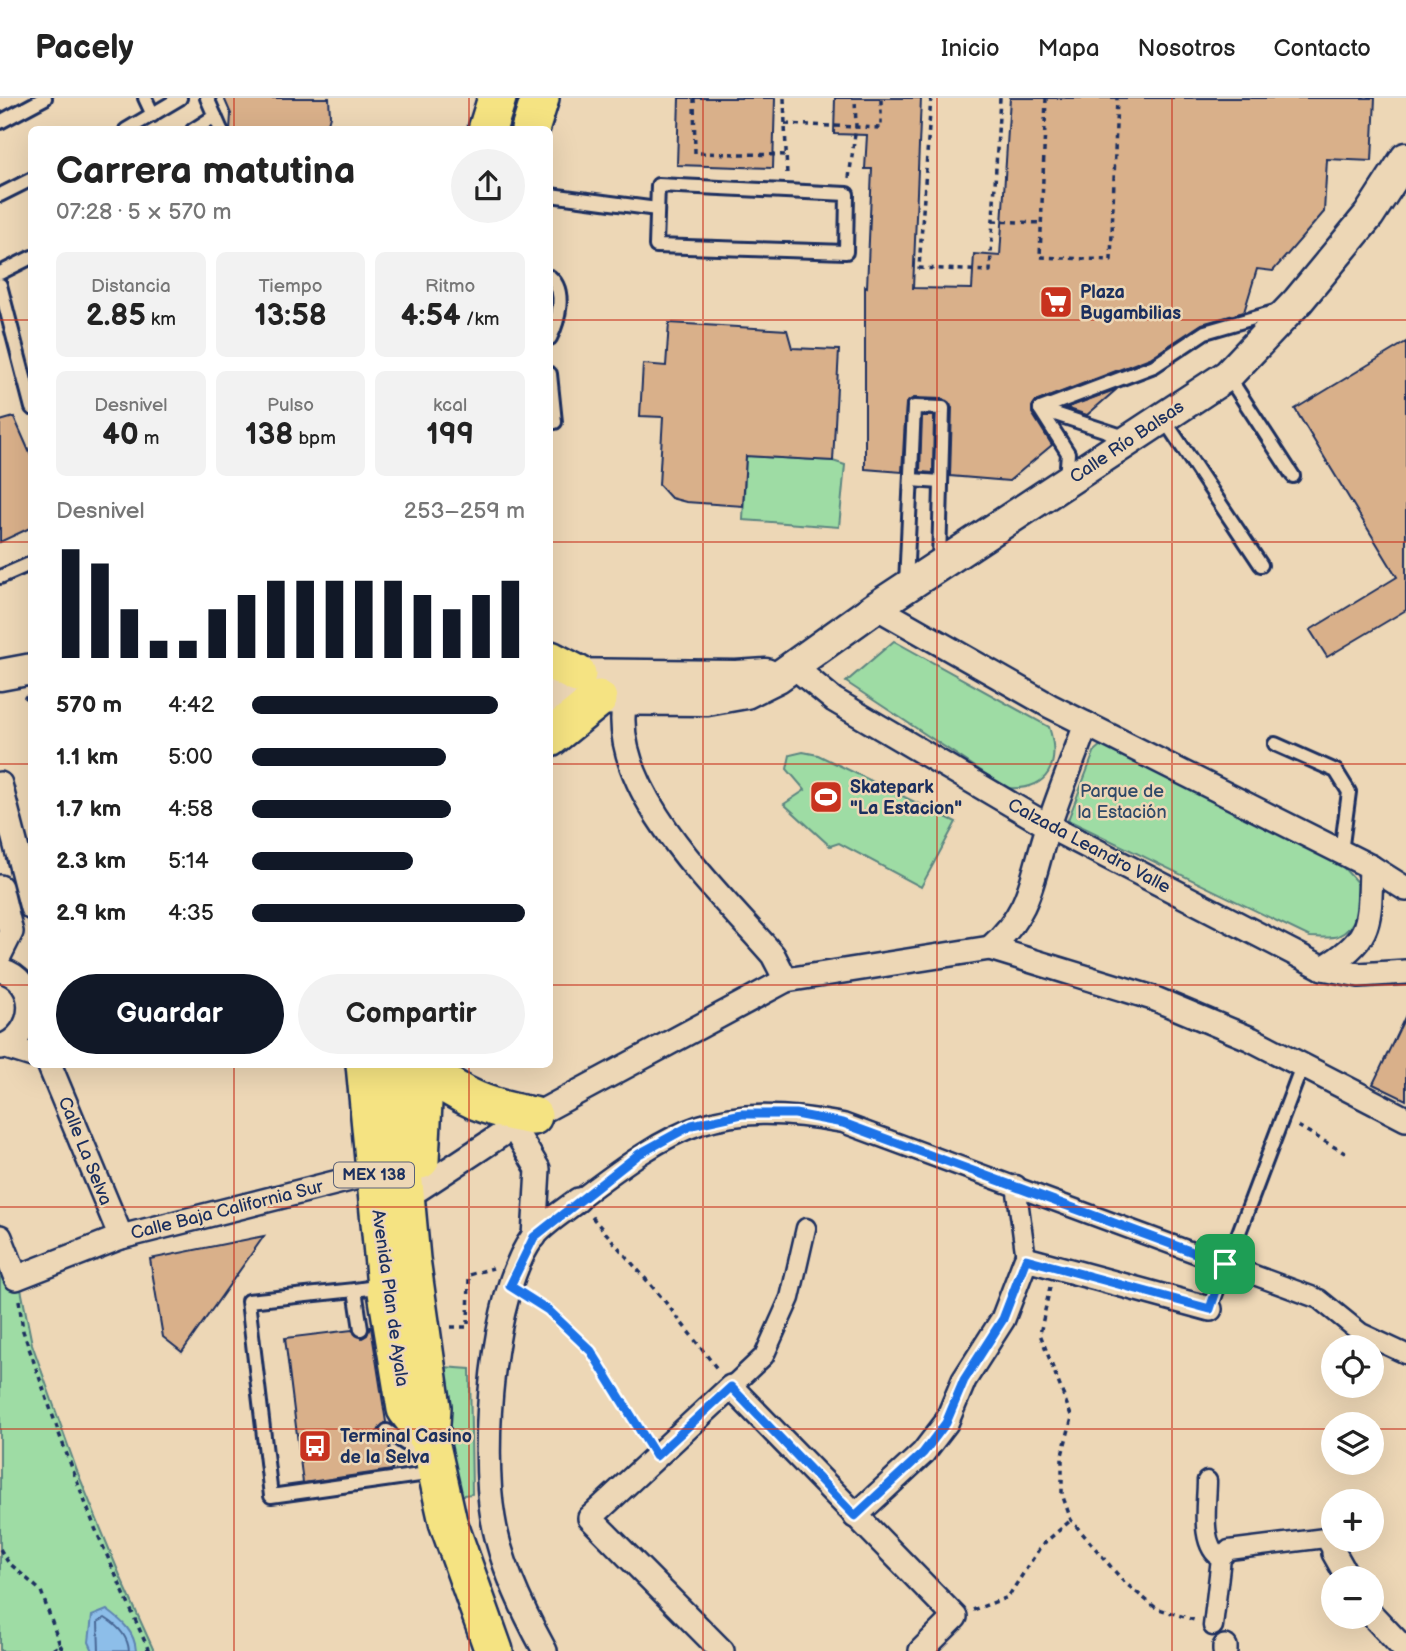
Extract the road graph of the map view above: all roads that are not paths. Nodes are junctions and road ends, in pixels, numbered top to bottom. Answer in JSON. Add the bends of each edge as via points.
{"nodes":[{"id":1,"x":45,"y":98,"type":"edge"},
{"id":2,"x":145,"y":98,"type":"edge"},
{"id":3,"x":180,"y":98,"type":"edge"},
{"id":4,"x":207,"y":98,"type":"edge"},
{"id":5,"x":497,"y":98,"type":"edge"},
{"id":6,"x":540,"y":98,"type":"edge"},
{"id":7,"x":153,"y":115,"type":"junction"},
{"id":8,"x":215,"y":116,"type":"junction"},
{"id":9,"x":0,"y":122,"type":"edge"},
{"id":10,"x":133,"y":126,"type":"edge"},
{"id":11,"x":199,"y":126,"type":"edge"},
{"id":12,"x":219,"y":126,"type":"edge"},
{"id":13,"x":488,"y":126,"type":"edge"},
{"id":14,"x":531,"y":126,"type":"edge"},
{"id":15,"x":1406,"y":158,"type":"edge"},
{"id":16,"x":28,"y":181,"type":"edge"},
{"id":17,"x":0,"y":195,"type":"edge"},
{"id":18,"x":553,"y":195,"type":"edge"},
{"id":19,"x":657,"y":209,"type":"junction"},
{"id":20,"x":28,"y":259,"type":"edge"},
{"id":21,"x":0,"y":273,"type":"edge"},
{"id":22,"x":553,"y":280,"type":"edge"},
{"id":23,"x":0,"y":285,"type":"edge"},
{"id":24,"x":1292,"y":307,"type":"junction"},
{"id":25,"x":553,"y":331,"type":"edge"},
{"id":26,"x":1228,"y":375,"type":"junction"},
{"id":27,"x":28,"y":391,"type":"edge"},
{"id":28,"x":553,"y":403,"type":"edge"},
{"id":29,"x":1040,"y":409,"type":"junction"},
{"id":30,"x":1163,"y":418,"type":"junction"},
{"id":31,"x":555,"y":422,"type":"dead end"},
{"id":32,"x":1131,"y":439,"type":"junction"},
{"id":33,"x":1293,"y":475,"type":"dead end"},
{"id":34,"x":911,"y":480,"type":"junction"},
{"id":35,"x":941,"y":482,"type":"junction"},
{"id":36,"x":1066,"y":482,"type":"junction"},
{"id":37,"x":28,"y":565,"type":"edge"},
{"id":38,"x":1261,"y":565,"type":"dead end"},
{"id":39,"x":939,"y":566,"type":"junction"},
{"id":40,"x":0,"y":577,"type":"edge"},
{"id":41,"x":906,"y":588,"type":"junction"},
{"id":42,"x":876,"y":607,"type":"junction"},
{"id":43,"x":793,"y":666,"type":"junction"},
{"id":44,"x":580,"y":681,"type":"edge"},
{"id":45,"x":553,"y":697,"type":"edge"},
{"id":46,"x":1086,"y":724,"type":"junction"},
{"id":47,"x":553,"y":732,"type":"edge"},
{"id":48,"x":1275,"y":744,"type":"dead end"},
{"id":49,"x":0,"y":784,"type":"edge"},
{"id":50,"x":1048,"y":826,"type":"junction"},
{"id":51,"x":1341,"y":852,"type":"junction"},
{"id":52,"x":1371,"y":867,"type":"junction"},
{"id":53,"x":0,"y":887,"type":"edge"},
{"id":54,"x":1406,"y":889,"type":"edge"},
{"id":55,"x":28,"y":892,"type":"edge"},
{"id":56,"x":990,"y":948,"type":"junction"},
{"id":57,"x":0,"y":954,"type":"edge"},
{"id":58,"x":1323,"y":968,"type":"junction"},
{"id":59,"x":0,"y":970,"type":"edge"},
{"id":60,"x":1406,"y":972,"type":"edge"},
{"id":61,"x":786,"y":980,"type":"junction"},
{"id":62,"x":28,"y":981,"type":"edge"},
{"id":63,"x":28,"y":1010,"type":"edge"},
{"id":64,"x":19,"y":1034,"type":"edge"},
{"id":65,"x":1302,"y":1066,"type":"junction"},
{"id":66,"x":51,"y":1068,"type":"edge"},
{"id":67,"x":365,"y":1068,"type":"edge"},
{"id":68,"x":414,"y":1068,"type":"edge"},
{"id":69,"x":414,"y":1068,"type":"edge"},
{"id":70,"x":417,"y":1068,"type":"edge"},
{"id":71,"x":1406,"y":1119,"type":"edge"},
{"id":72,"x":523,"y":1121,"type":"junction"},
{"id":73,"x":374,"y":1173,"type":"junction"},
{"id":74,"x":1016,"y":1185,"type":"junction"},
{"id":75,"x":419,"y":1189,"type":"junction"},
{"id":76,"x":578,"y":1200,"type":"joint"},
{"id":77,"x":806,"y":1228,"type":"dead end"},
{"id":78,"x":0,"y":1237,"type":"edge"},
{"id":79,"x":121,"y":1237,"type":"junction"},
{"id":80,"x":534,"y":1237,"type":"junction"},
{"id":81,"x":1026,"y":1259,"type":"junction"},
{"id":82,"x":1225,"y":1264,"type":"junction"},
{"id":83,"x":391,"y":1279,"type":"junction"},
{"id":84,"x":1210,"y":1309,"type":"joint"},
{"id":85,"x":361,"y":1329,"type":"dead end"},
{"id":86,"x":1406,"y":1354,"type":"edge"},
{"id":87,"x":731,"y":1387,"type":"junction"},
{"id":88,"x":387,"y":1431,"type":"dead end"},
{"id":89,"x":434,"y":1459,"type":"junction"},
{"id":90,"x":1207,"y":1482,"type":"dead end"},
{"id":91,"x":855,"y":1516,"type":"junction"},
{"id":92,"x":1334,"y":1553,"type":"joint"},
{"id":93,"x":1221,"y":1558,"type":"junction"},
{"id":94,"x":1341,"y":1566,"type":"edge"},
{"id":95,"x":1213,"y":1626,"type":"road end"},
{"id":96,"x":1384,"y":1628,"type":"edge"},
{"id":97,"x":494,"y":1651,"type":"edge"},
{"id":98,"x":545,"y":1651,"type":"edge"},
{"id":99,"x":722,"y":1651,"type":"edge"},
{"id":100,"x":922,"y":1651,"type":"edge"},
{"id":101,"x":1406,"y":1651,"type":"edge"}],
"edges":[{"from":1,"to":9,"type":"lane"},
{"from":2,"to":7,"type":"lane"},
{"from":3,"to":7,"type":"lane"},
{"from":4,"to":8,"type":"lane"},
{"from":5,"to":13,"type":"main road"},
{"from":6,"to":14,"type":"main road"},
{"from":7,"to":10,"type":"lane"},
{"from":8,"to":11,"type":"lane"},
{"from":8,"to":12,"type":"lane"},
{"from":15,"to":24,"type":"street","name":"Calle Río Balsas","via":[[1369,215]]},
{"from":16,"to":17,"type":"lane"},
{"from":18,"to":19,"type":"lane"},
{"from":19,"to":19,"type":"lane","via":[[656,246],[846,252],[847,194],[658,185]]},
{"from":20,"to":21,"type":"lane"},
{"from":22,"to":25,"type":"lane","via":[[559,298]]},
{"from":23,"to":27,"type":"lane"},
{"from":24,"to":26,"type":"street","name":"Calle Río Balsas"},
{"from":24,"to":29,"type":"lane","via":[[1205,332],[1154,366]]},
{"from":26,"to":30,"type":"street","name":"Calle Río Balsas"},
{"from":26,"to":33,"type":"lane"},
{"from":28,"to":31,"type":"lane"},
{"from":29,"to":32,"type":"lane"},
{"from":29,"to":36,"type":"lane","via":[[1068,453]]},
{"from":30,"to":32,"type":"street","name":"Calle Río Balsas"},
{"from":30,"to":38,"type":"lane"},
{"from":32,"to":36,"type":"street","name":"Calle Río Balsas"},
{"from":34,"to":35,"type":"lane"},
{"from":34,"to":35,"type":"lane","via":[[915,407],[943,408]]},
{"from":34,"to":41,"type":"lane"},
{"from":35,"to":39,"type":"lane"},
{"from":36,"to":39,"type":"street","name":"Calle Río Balsas"},
{"from":37,"to":40,"type":"lane"},
{"from":39,"to":41,"type":"street","name":"Calle Río Balsas"},
{"from":41,"to":42,"type":"street","name":"Calle Río Balsas"},
{"from":42,"to":43,"type":"street","name":"Calle Río Balsas"},
{"from":42,"to":46,"type":"street"},
{"from":43,"to":44,"type":"street","via":[[766,674]]},
{"from":43,"to":44,"type":"street","via":[[762,686],[726,698]]},
{"from":43,"to":50,"type":"street","name":"Calzada Leandro Valle","via":[[834,700]]},
{"from":44,"to":45,"type":"street"},
{"from":44,"to":47,"type":"main road"},
{"from":44,"to":61,"type":"street","via":[[623,711],[626,750],[656,815],[773,955]]},
{"from":46,"to":50,"type":"street"},
{"from":46,"to":51,"type":"street"},
{"from":48,"to":51,"type":"lane","via":[[1336,771],[1349,792]]},
{"from":49,"to":55,"type":"street"},
{"from":50,"to":56,"type":"street","via":[[1024,909]]},
{"from":50,"to":58,"type":"street","name":"Calzada Leandro Valle"},
{"from":51,"to":52,"type":"street"},
{"from":52,"to":54,"type":"street"},
{"from":52,"to":58,"type":"street","via":[[1366,931],[1353,950]]},
{"from":53,"to":57,"type":"street","via":[[11,932]]},
{"from":56,"to":61,"type":"street"},
{"from":56,"to":65,"type":"street","via":[[1153,998]]},
{"from":58,"to":60,"type":"street","name":"Calzada Leandro Valle","via":[[1359,975]]},
{"from":59,"to":62,"type":"street"},
{"from":61,"to":72,"type":"street"},
{"from":63,"to":64,"type":"street"},
{"from":65,"to":71,"type":"street"},
{"from":65,"to":82,"type":"lane"},
{"from":66,"to":79,"type":"street","name":"Calle La Selva"},
{"from":67,"to":73,"type":"main road","name":"Avenida Plan de Ayala","number":"MEX 138"},
{"from":68,"to":75,"type":"main road"},
{"from":69,"to":83,"type":"main road","name":"Avenida Plan de Ayala","number":"MEX 138"},
{"from":70,"to":72,"type":"main road","via":[[459,1095]]},
{"from":72,"to":75,"type":"street"},
{"from":72,"to":80,"type":"street","via":[[538,1169]]},
{"from":73,"to":79,"type":"street","name":"Calle Baja California Sur"},
{"from":73,"to":83,"type":"main road","name":"Avenida Plan de Ayala","number":"MEX 138"},
{"from":74,"to":76,"type":"street","via":[[843,1123],[795,1114],[742,1114],[692,1125],[639,1154]]},
{"from":74,"to":81,"type":"street"},
{"from":74,"to":82,"type":"street"},
{"from":75,"to":83,"type":"main road"},
{"from":76,"to":80,"type":"street"},
{"from":77,"to":87,"type":"street","via":[[790,1298],[764,1356]]},
{"from":78,"to":79,"type":"street","name":"Calle Baja California Sur","via":[[16,1278]]},
{"from":80,"to":98,"type":"street","via":[[510,1286],[499,1331],[489,1434],[493,1518],[508,1570]]},
{"from":81,"to":84,"type":"street"},
{"from":81,"to":91,"type":"street","via":[[1003,1319],[964,1380],[946,1423],[923,1453]]},
{"from":82,"to":84,"type":"lane"},
{"from":82,"to":86,"type":"street","via":[[1318,1299],[1361,1333]]},
{"from":83,"to":85,"type":"lane"},
{"from":83,"to":89,"type":"main road","name":"Avenida Plan de Ayala","number":"MEX 138","via":[[432,1408]]},
{"from":83,"to":89,"type":"lane","via":[[248,1301],[271,1496]]},
{"from":87,"to":91,"type":"street"},
{"from":87,"to":99,"type":"street","via":[[590,1518]]},
{"from":88,"to":89,"type":"lane"},
{"from":89,"to":97,"type":"main road","name":"Avenida Plan de Ayala","number":"MEX 138","via":[[448,1522]]},
{"from":90,"to":93,"type":"street","via":[[1208,1541]]},
{"from":91,"to":100,"type":"street","via":[[955,1617]]},
{"from":92,"to":93,"type":"street","via":[[1325,1538],[1229,1550]]},
{"from":92,"to":94,"type":"street"},
{"from":93,"to":95,"type":"street"},
{"from":96,"to":101,"type":"street"}]}
